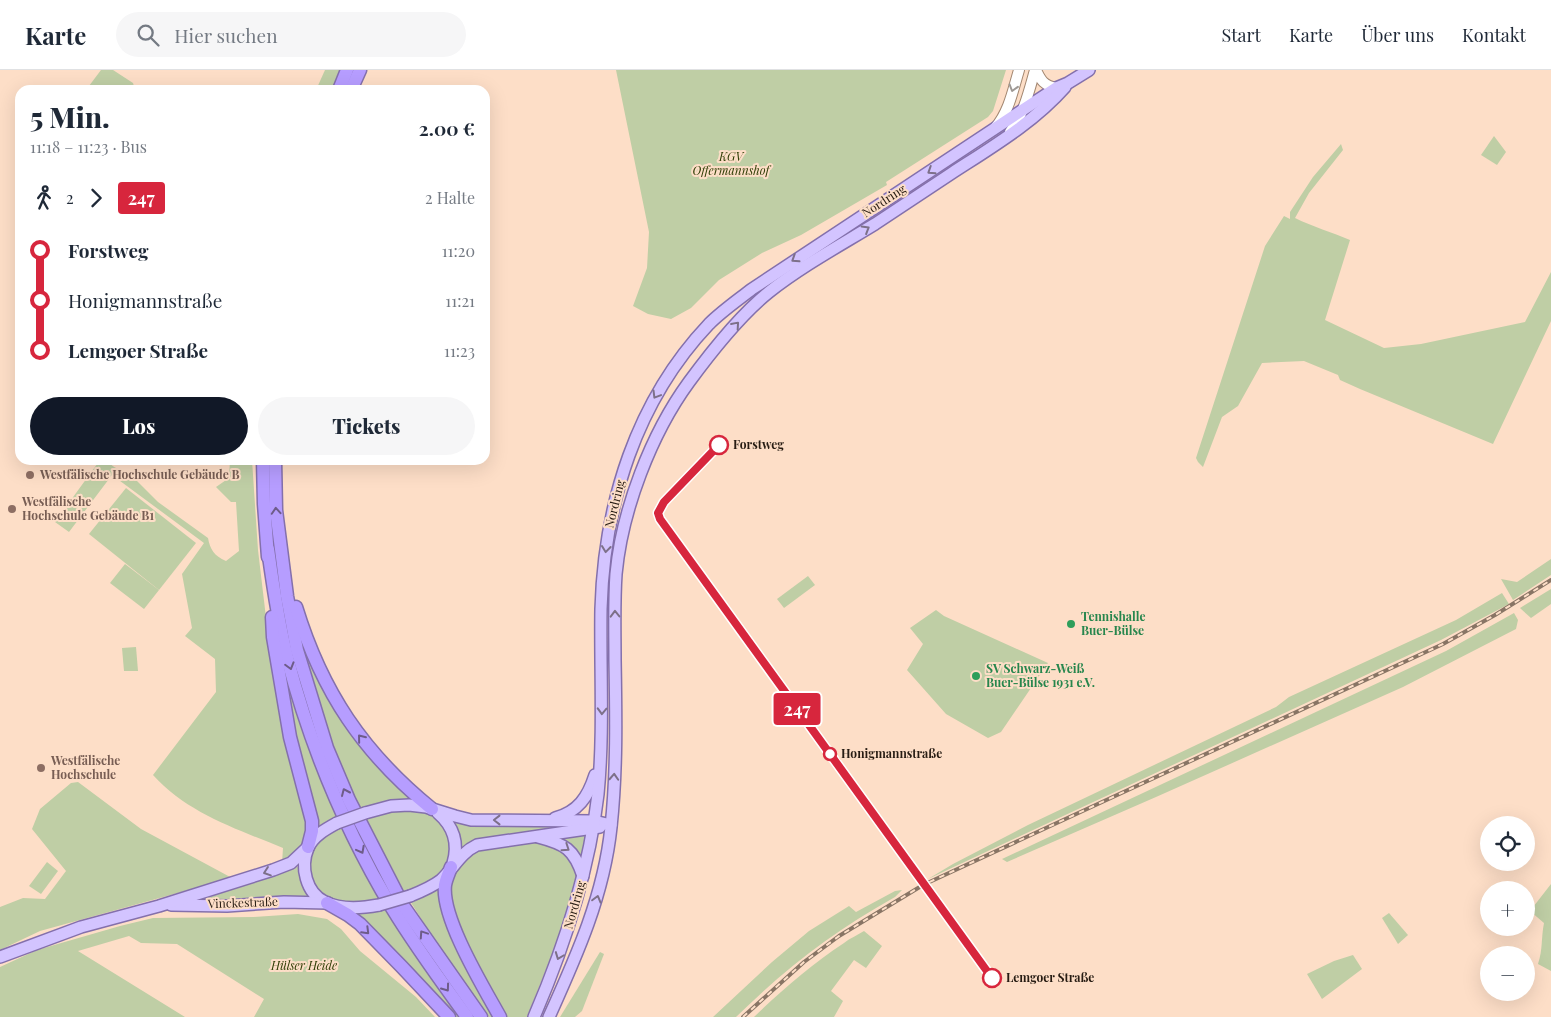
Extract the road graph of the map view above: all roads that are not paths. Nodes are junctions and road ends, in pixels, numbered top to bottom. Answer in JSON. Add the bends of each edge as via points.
{"nodes":[{"id":1,"x":347,"y":70,"type":"edge"},
{"id":2,"x":360,"y":70,"type":"edge"},
{"id":3,"x":1018,"y":70,"type":"edge"},
{"id":4,"x":1036,"y":70,"type":"edge"},
{"id":5,"x":1089,"y":70,"type":"edge"},
{"id":6,"x":1068,"y":84,"type":"junction"},
{"id":7,"x":341,"y":85,"type":"edge"},
{"id":8,"x":353,"y":85,"type":"edge"},
{"id":9,"x":1056,"y":88,"type":"junction"},
{"id":10,"x":1008,"y":106,"type":"junction"},
{"id":11,"x":1023,"y":110,"type":"junction"},
{"id":12,"x":1033,"y":119,"type":"junction"},
{"id":13,"x":1012,"y":122,"type":"junction"},
{"id":14,"x":993,"y":130,"type":"junction"},
{"id":15,"x":1004,"y":140,"type":"junction"},
{"id":16,"x":263,"y":465,"type":"edge"},
{"id":17,"x":274,"y":465,"type":"edge"},
{"id":18,"x":268,"y":549,"type":"junction"},
{"id":19,"x":281,"y":559,"type":"junction"},
{"id":20,"x":601,"y":757,"type":"junction"},
{"id":21,"x":432,"y":809,"type":"junction"},
{"id":22,"x":546,"y":820,"type":"junction"},
{"id":23,"x":594,"y":825,"type":"junction"},
{"id":24,"x":611,"y":826,"type":"junction"},
{"id":25,"x":534,"y":836,"type":"junction"},
{"id":26,"x":308,"y":847,"type":"junction"},
{"id":27,"x":451,"y":867,"type":"junction"},
{"id":28,"x":584,"y":876,"type":"junction"},
{"id":29,"x":327,"y":903,"type":"junction"},
{"id":30,"x":159,"y":906,"type":"junction"},
{"id":31,"x":0,"y":957,"type":"edge"},
{"id":32,"x":449,"y":1017,"type":"edge"},
{"id":33,"x":467,"y":1017,"type":"edge"},
{"id":34,"x":481,"y":1017,"type":"edge"},
{"id":35,"x":500,"y":1017,"type":"edge"},
{"id":36,"x":534,"y":1017,"type":"edge"},
{"id":37,"x":549,"y":1017,"type":"edge"}],
"edges":[{"from":1,"to":7,"type":"highway"},
{"from":2,"to":8,"type":"highway"},
{"from":3,"to":10,"type":"main road","one_way":true},
{"from":4,"to":9,"type":"main road","via":[[1040,81]]},
{"from":4,"to":11,"type":"main road"},
{"from":5,"to":6,"type":"main road"},
{"from":6,"to":9,"type":"main road","name":"Nordring"},
{"from":6,"to":12,"type":"main road","name":"Nordring"},
{"from":9,"to":11,"type":"main road","name":"Nordring"},
{"from":10,"to":13,"type":"main road"},
{"from":10,"to":14,"type":"main road"},
{"from":11,"to":13,"type":"main road","name":"Nordring"},
{"from":12,"to":13,"type":"main road"},
{"from":12,"to":15,"type":"main road","name":"Nordring"},
{"from":13,"to":14,"type":"main road","name":"Nordring"},
{"from":13,"to":15,"type":"main road"},
{"from":14,"to":20,"type":"main road","name":"Nordring","one_way":true,"via":[[739,299],[710,323],[676,364],[657,394],[624,466],[608,535],[601,608]]},
{"from":24,"to":15,"type":"main road","name":"Nordring","one_way":true,"via":[[616,726],[615,604],[620,546],[630,501],[643,466],[675,403],[722,341],[768,293]]},
{"from":16,"to":18,"type":"highway"},
{"from":19,"to":17,"type":"highway","one_way":true},
{"from":18,"to":26,"type":"highway","via":[[273,637],[290,737],[312,821]]},
{"from":18,"to":33,"type":"highway","one_way":true,"via":[[287,656],[326,774],[392,908]]},
{"from":21,"to":19,"type":"highway","one_way":true,"via":[[361,739],[335,699],[315,662]]},
{"from":34,"to":19,"type":"highway","one_way":true,"via":[[404,906],[346,793],[325,740],[297,650]]},
{"from":20,"to":22,"type":"main road","via":[[591,787],[581,803],[567,814]]},
{"from":20,"to":23,"type":"main road","name":"Nordring"},
{"from":22,"to":21,"type":"main road","one_way":true,"via":[[471,820]]},
{"from":21,"to":26,"type":"main road","bridge":true,"via":[[404,805],[365,813],[337,823],[316,837]]},
{"from":21,"to":27,"type":"main road","via":[[448,823],[454,834],[456,851]]},
{"from":22,"to":23,"type":"main road"},
{"from":23,"to":24,"type":"main road"},
{"from":23,"to":25,"type":"main road"},
{"from":23,"to":28,"type":"main road","name":"Nordring"},
{"from":37,"to":24,"type":"main road","name":"Nordring","one_way":true,"via":[[592,916],[604,872]]},
{"from":25,"to":27,"type":"main road","via":[[477,845],[464,852]]},
{"from":25,"to":28,"type":"main road","one_way":true,"via":[[570,850]]},
{"from":26,"to":29,"type":"main road","via":[[304,866],[306,878],[312,890]]},
{"from":26,"to":30,"type":"main road","name":"Vinckestraße","one_way":true,"via":[[287,865]]},
{"from":27,"to":29,"type":"main road","bridge":true,"via":[[434,885],[410,896],[355,908]]},
{"from":27,"to":35,"type":"highway","via":[[445,885],[451,921]]},
{"from":28,"to":36,"type":"main road","name":"Nordring","one_way":true,"via":[[565,941]]},
{"from":29,"to":30,"type":"main road","name":"Vinckestraße"},
{"from":29,"to":32,"type":"highway","one_way":true,"via":[[360,924]]},
{"from":30,"to":31,"type":"main road","name":"Vinckestraße","via":[[81,927]]}]}
